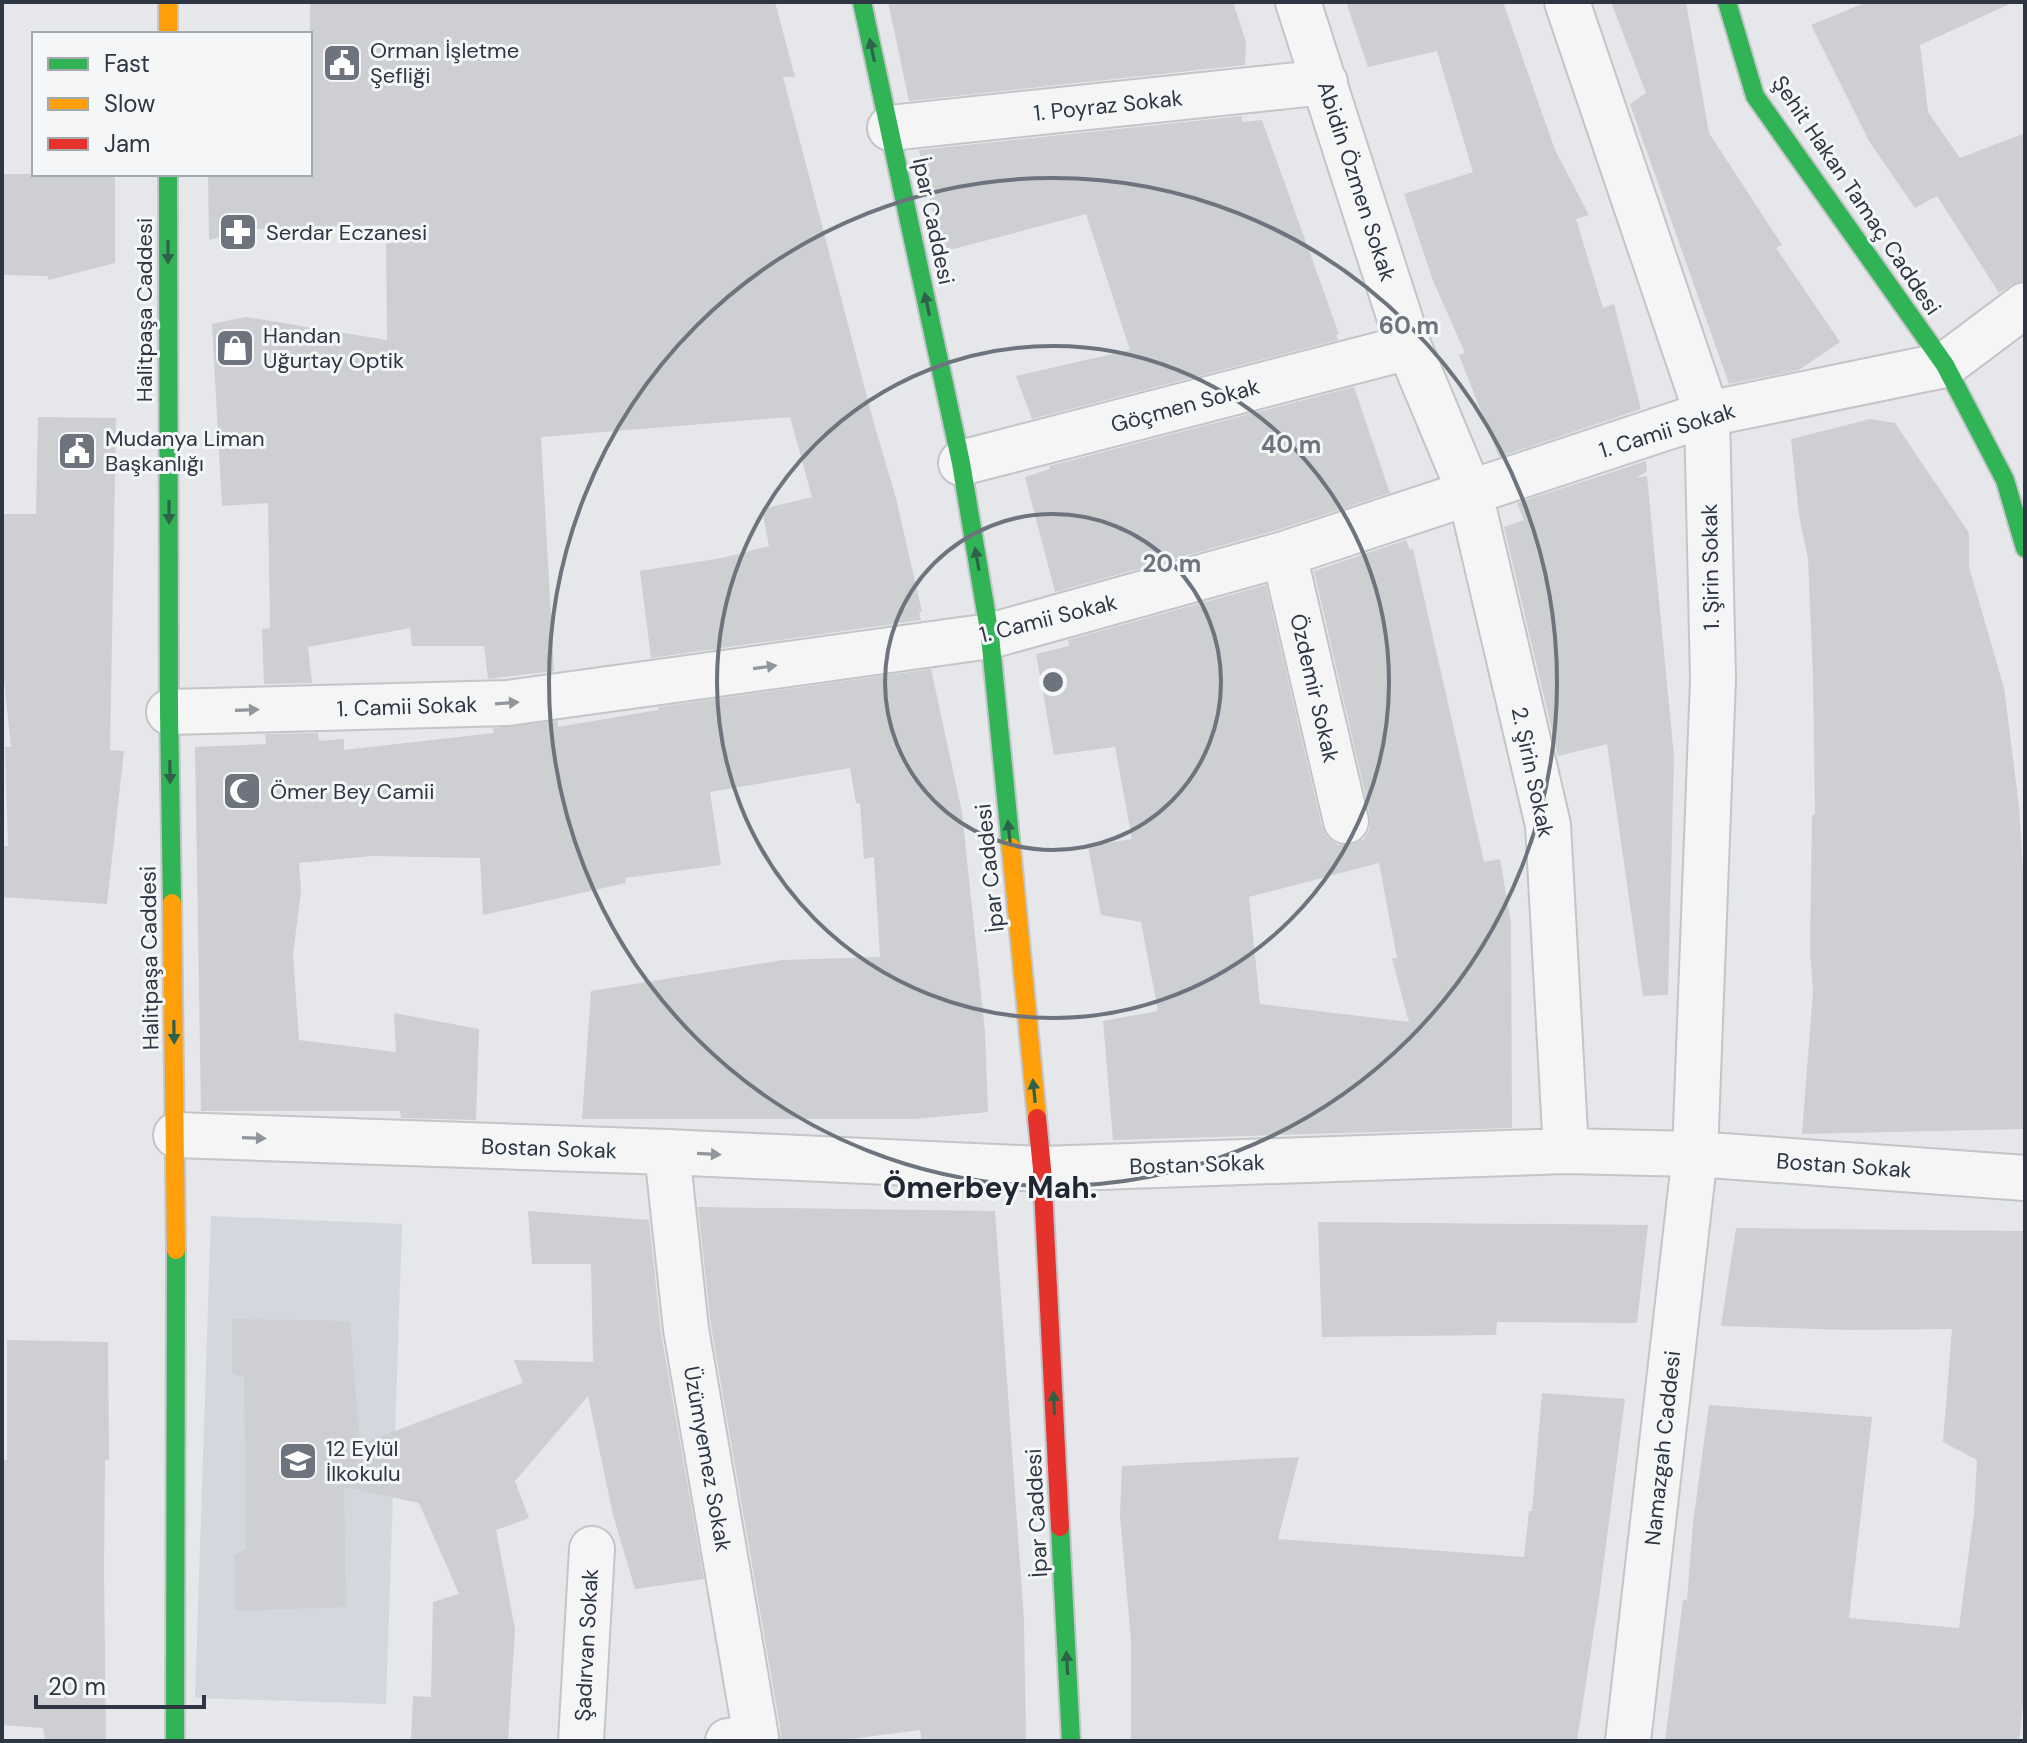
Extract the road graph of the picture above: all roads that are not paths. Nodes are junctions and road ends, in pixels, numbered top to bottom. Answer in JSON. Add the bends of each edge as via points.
{"nodes":[{"id":1,"x":168,"y":2,"type":"edge"},
{"id":2,"x":862,"y":2,"type":"edge"},
{"id":3,"x":1298,"y":2,"type":"edge"},
{"id":4,"x":1567,"y":2,"type":"edge"},
{"id":5,"x":1727,"y":2,"type":"edge"},
{"id":6,"x":168,"y":32,"type":"edge"},
{"id":7,"x":1325,"y":82,"type":"junction"},
{"id":8,"x":890,"y":128,"type":"junction"},
{"id":9,"x":168,"y":176,"type":"edge"},
{"id":10,"x":2025,"y":305,"type":"edge"},
{"id":11,"x":1409,"y":347,"type":"junction"},
{"id":12,"x":1945,"y":365,"type":"junction"},
{"id":13,"x":1707,"y":414,"type":"junction"},
{"id":14,"x":961,"y":463,"type":"junction"},
{"id":15,"x":1470,"y":493,"type":"junction"},
{"id":16,"x":2025,"y":548,"type":"edge"},
{"id":17,"x":1284,"y":554,"type":"junction"},
{"id":18,"x":990,"y":636,"type":"junction"},
{"id":19,"x":169,"y":712,"type":"junction"},
{"id":20,"x":1346,"y":821,"type":"dead end"},
{"id":21,"x":176,"y":1135,"type":"junction"},
{"id":22,"x":1566,"y":1151,"type":"junction"},
{"id":23,"x":667,"y":1152,"type":"junction"},
{"id":24,"x":1695,"y":1154,"type":"junction"},
{"id":25,"x":1042,"y":1169,"type":"junction"},
{"id":26,"x":2025,"y":1178,"type":"edge"},
{"id":27,"x":592,"y":1549,"type":"dead end"},
{"id":28,"x":175,"y":1741,"type":"edge"},
{"id":29,"x":581,"y":1741,"type":"edge"},
{"id":30,"x":728,"y":1741,"type":"edge"},
{"id":31,"x":1071,"y":1741,"type":"edge"},
{"id":32,"x":1628,"y":1741,"type":"edge"}],
"edges":[{"from":1,"to":6,"type":"main road"},
{"from":8,"to":2,"type":"main road","name":"İpar Caddesi","one_way":true},
{"from":3,"to":7,"type":"street","name":"Abidin Özmen Sokak"},
{"from":4,"to":13,"type":"street","name":"1. Şirin Sokak"},
{"from":5,"to":12,"type":"main road","name":"Şehit Hakan Tamaç Caddesi","via":[[1755,96]]},
{"from":7,"to":8,"type":"street","name":"1. Poyraz Sokak"},
{"from":7,"to":11,"type":"street","name":"Abidin Özmen Sokak"},
{"from":14,"to":8,"type":"main road","name":"İpar Caddesi","one_way":true},
{"from":9,"to":19,"type":"main road","name":"Halitpaşa Caddesi","one_way":true},
{"from":10,"to":12,"type":"street"},
{"from":11,"to":14,"type":"street","name":"Göçmen Sokak"},
{"from":11,"to":15,"type":"street","name":"Abidin Özmen Sokak"},
{"from":12,"to":13,"type":"street","name":"1. Camii Sokak"},
{"from":12,"to":16,"type":"main road","name":"Şehit Hakan Tamaç Caddesi","via":[[2005,480]]},
{"from":13,"to":15,"type":"street","name":"1. Camii Sokak"},
{"from":13,"to":24,"type":"street","name":"1. Şirin Sokak","via":[[1713,679]]},
{"from":18,"to":14,"type":"main road","name":"İpar Caddesi","one_way":true},
{"from":15,"to":17,"type":"street","name":"1. Camii Sokak"},
{"from":15,"to":22,"type":"street","name":"2. Şirin Sokak","via":[[1548,825]]},
{"from":17,"to":18,"type":"street","name":"1. Camii Sokak"},
{"from":17,"to":20,"type":"street","name":"Özdemir Sokak"},
{"from":19,"to":18,"type":"street","name":"1. Camii Sokak","one_way":true,"via":[[508,703]]},
{"from":25,"to":18,"type":"main road","name":"İpar Caddesi","one_way":true},
{"from":19,"to":21,"type":"main road","name":"Halitpaşa Caddesi","one_way":true},
{"from":21,"to":23,"type":"street","name":"Bostan Sokak","one_way":true},
{"from":21,"to":28,"type":"main road","name":"Halitpaşa Caddesi"},
{"from":22,"to":24,"type":"street","name":"Bostan Sokak"},
{"from":22,"to":25,"type":"street","name":"Bostan Sokak"},
{"from":23,"to":25,"type":"street","name":"Bostan Sokak","one_way":true},
{"from":23,"to":30,"type":"street","name":"Üzümyemez Sokak","via":[[686,1329],[756,1737]]},
{"from":24,"to":26,"type":"street","name":"Bostan Sokak"},
{"from":24,"to":32,"type":"street","name":"Namazgah Caddesi"},
{"from":31,"to":25,"type":"main road","name":"İpar Caddesi","one_way":true},
{"from":27,"to":29,"type":"street","name":"Şadırvan Sokak"}]}
